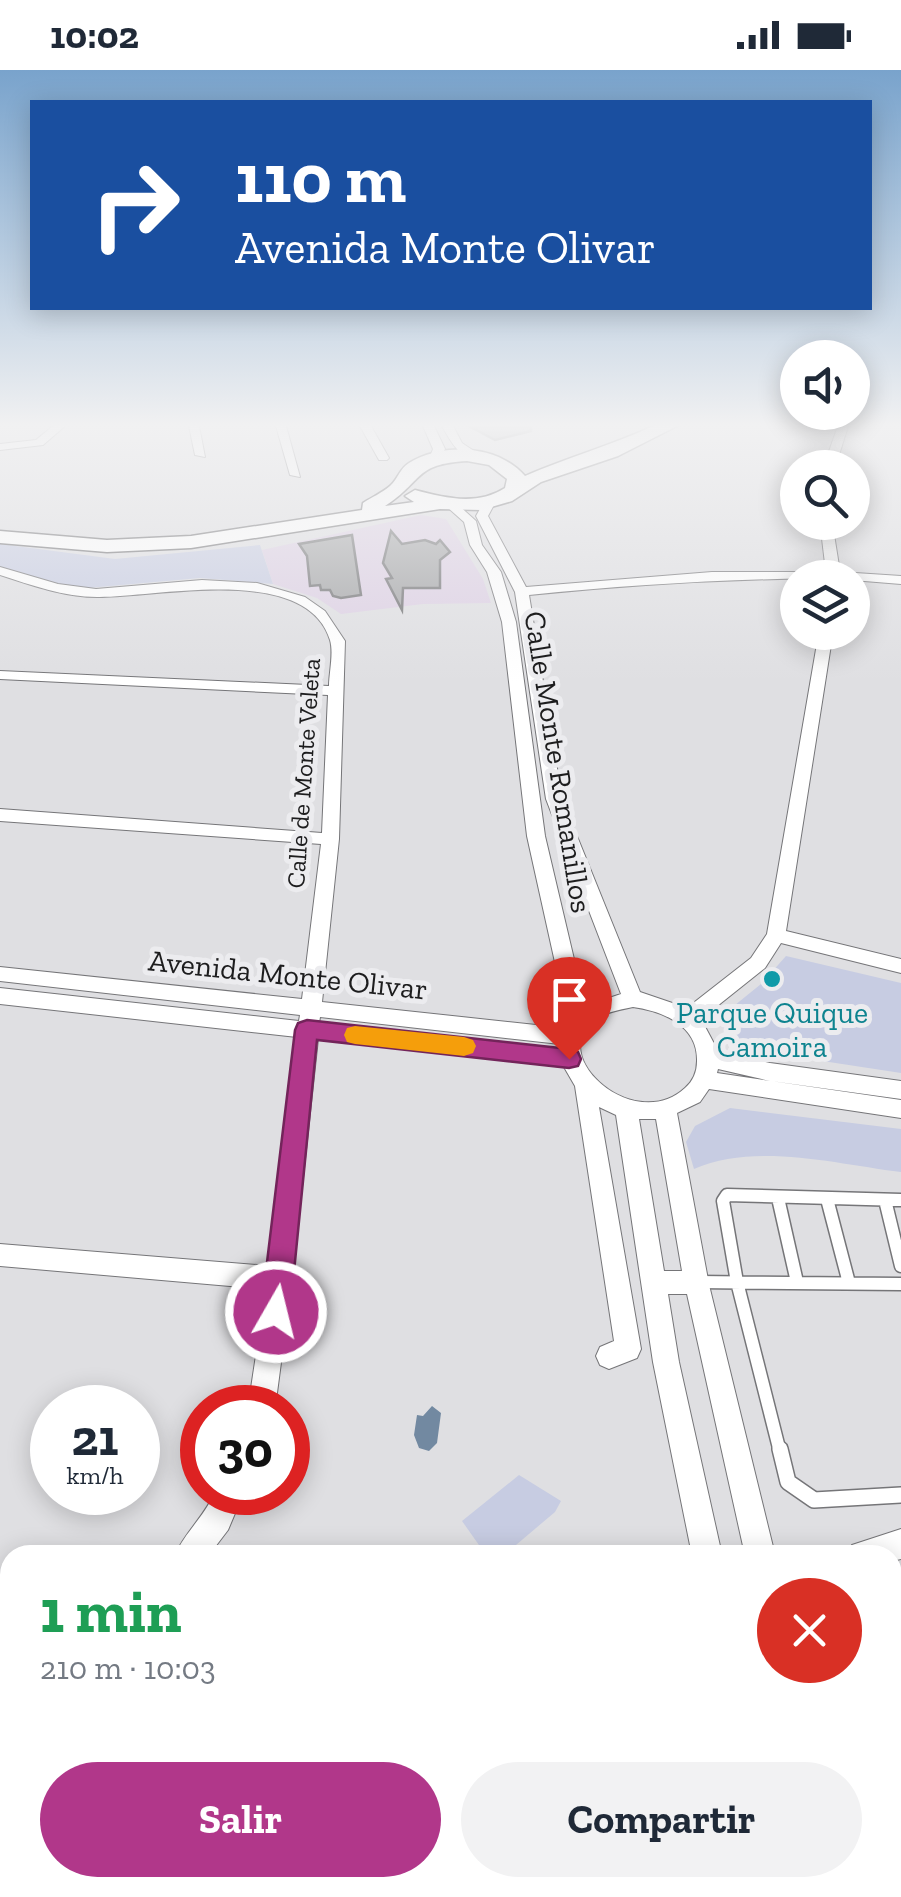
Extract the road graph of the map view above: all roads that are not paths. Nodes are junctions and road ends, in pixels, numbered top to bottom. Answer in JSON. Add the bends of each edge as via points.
{"nodes":[{"id":1,"x":354,"y":511,"type":"edge"},
{"id":2,"x":386,"y":511,"type":"edge"},
{"id":3,"x":454,"y":511,"type":"edge"},
{"id":4,"x":485,"y":511,"type":"edge"},
{"id":5,"x":342,"y":516,"type":"junction"},
{"id":6,"x":0,"y":536,"type":"edge"},
{"id":7,"x":512,"y":570,"type":"junction"},
{"id":8,"x":0,"y":572,"type":"edge"},
{"id":9,"x":494,"y":572,"type":"junction"},
{"id":10,"x":780,"y":577,"type":"edge"},
{"id":11,"x":870,"y":578,"type":"edge"},
{"id":12,"x":901,"y":580,"type":"edge"},
{"id":13,"x":522,"y":592,"type":"junction"},
{"id":14,"x":505,"y":608,"type":"junction"},
{"id":15,"x":527,"y":610,"type":"junction"},
{"id":16,"x":823,"y":650,"type":"edge"},
{"id":17,"x":0,"y":674,"type":"edge"},
{"id":18,"x":336,"y":691,"type":"junction"},
{"id":19,"x":0,"y":815,"type":"edge"},
{"id":20,"x":330,"y":839,"type":"junction"},
{"id":21,"x":776,"y":935,"type":"junction"},
{"id":22,"x":901,"y":966,"type":"edge"},
{"id":23,"x":0,"y":974,"type":"edge"},
{"id":24,"x":0,"y":996,"type":"edge"},
{"id":25,"x":632,"y":999,"type":"junction"},
{"id":26,"x":308,"y":1018,"type":"junction"},
{"id":27,"x":688,"y":1019,"type":"junction"},
{"id":28,"x":572,"y":1039,"type":"junction"},
{"id":29,"x":707,"y":1069,"type":"junction"},
{"id":30,"x":585,"y":1086,"type":"junction"},
{"id":31,"x":901,"y":1090,"type":"edge"},
{"id":32,"x":626,"y":1108,"type":"junction"},
{"id":33,"x":665,"y":1109,"type":"junction"},
{"id":34,"x":901,"y":1109,"type":"edge"},
{"id":35,"x":778,"y":1198,"type":"junction"},
{"id":36,"x":827,"y":1199,"type":"junction"},
{"id":37,"x":885,"y":1200,"type":"junction"},
{"id":38,"x":901,"y":1200,"type":"edge"},
{"id":39,"x":0,"y":1255,"type":"edge"},
{"id":40,"x":901,"y":1266,"type":"edge"},
{"id":41,"x":280,"y":1280,"type":"junction"},
{"id":42,"x":696,"y":1282,"type":"junction"},
{"id":43,"x":737,"y":1282,"type":"junction"},
{"id":44,"x":797,"y":1282,"type":"junction"},
{"id":45,"x":654,"y":1283,"type":"junction"},
{"id":46,"x":849,"y":1283,"type":"junction"},
{"id":47,"x":901,"y":1284,"type":"edge"},
{"id":48,"x":608,"y":1356,"type":"dead end"},
{"id":49,"x":264,"y":1385,"type":"edge"},
{"id":50,"x":901,"y":1494,"type":"edge"},
{"id":51,"x":220,"y":1515,"type":"edge"},
{"id":52,"x":198,"y":1545,"type":"edge"},
{"id":53,"x":705,"y":1545,"type":"edge"},
{"id":54,"x":758,"y":1545,"type":"edge"}],
"edges":[{"from":1,"to":5,"type":"main road"},
{"from":2,"to":5,"type":"main road"},
{"from":3,"to":9,"type":"street","name":"Calle Monte Romanillos","via":[[470,521]]},
{"from":4,"to":7,"type":"street","name":"Calle Monte Romanillos"},
{"from":5,"to":6,"type":"main road","via":[[148,545]]},
{"from":7,"to":9,"type":"street","name":"Calle Monte Romanillos"},
{"from":7,"to":13,"type":"street","name":"Calle Monte Romanillos"},
{"from":8,"to":18,"type":"street","name":"Calle de Monte Veleta","via":[[96,593],[202,584],[278,591],[330,626],[338,642]]},
{"from":9,"to":14,"type":"street","name":"Calle Monte Romanillos"},
{"from":10,"to":13,"type":"street","via":[[622,579]]},
{"from":11,"to":12,"type":"street"},
{"from":13,"to":15,"type":"street","name":"Calle Monte Romanillos"},
{"from":14,"to":15,"type":"street"},
{"from":14,"to":28,"type":"street","name":"Calle Monte Romanillos"},
{"from":15,"to":25,"type":"street","name":"Calle Monte Romanillos","via":[[554,800]]},
{"from":16,"to":21,"type":"street"},
{"from":17,"to":18,"type":"street"},
{"from":18,"to":20,"type":"street","name":"Calle de Monte Veleta"},
{"from":19,"to":20,"type":"street"},
{"from":20,"to":26,"type":"street","name":"Calle de Monte Veleta"},
{"from":21,"to":22,"type":"street"},
{"from":21,"to":27,"type":"street","via":[[758,963]]},
{"from":23,"to":26,"type":"street","name":"Avenida Monte Olivar"},
{"from":24,"to":26,"type":"street","name":"Avenida Monte Olivar"},
{"from":25,"to":27,"type":"street"},
{"from":25,"to":28,"type":"street","via":[[592,1008]]},
{"from":26,"to":28,"type":"street","name":"Avenida Monte Olivar"},
{"from":26,"to":41,"type":"street","name":"Calle de Monte Veleta"},
{"from":27,"to":29,"type":"street","via":[[706,1044]]},
{"from":28,"to":30,"type":"street"},
{"from":29,"to":31,"type":"street"},
{"from":29,"to":33,"type":"street","via":[[696,1092]]},
{"from":29,"to":34,"type":"street"},
{"from":30,"to":32,"type":"street"},
{"from":30,"to":48,"type":"street","via":[[628,1349]]},
{"from":32,"to":33,"type":"street"},
{"from":32,"to":45,"type":"street"},
{"from":33,"to":42,"type":"street"},
{"from":35,"to":36,"type":"lane"},
{"from":35,"to":43,"type":"lane","via":[[727,1195],[723,1201]]},
{"from":35,"to":44,"type":"lane"},
{"from":36,"to":37,"type":"lane"},
{"from":36,"to":46,"type":"lane"},
{"from":37,"to":38,"type":"lane"},
{"from":37,"to":40,"type":"lane"},
{"from":39,"to":41,"type":"street"},
{"from":41,"to":49,"type":"street","name":"Calle de Monte Veleta"},
{"from":42,"to":43,"type":"lane"},
{"from":42,"to":45,"type":"street"},
{"from":42,"to":54,"type":"street"},
{"from":43,"to":44,"type":"lane"},
{"from":43,"to":50,"type":"lane","via":[[788,1482],[814,1500]]},
{"from":44,"to":46,"type":"lane"},
{"from":45,"to":53,"type":"street"},
{"from":46,"to":47,"type":"lane"},
{"from":51,"to":52,"type":"street"}]}
